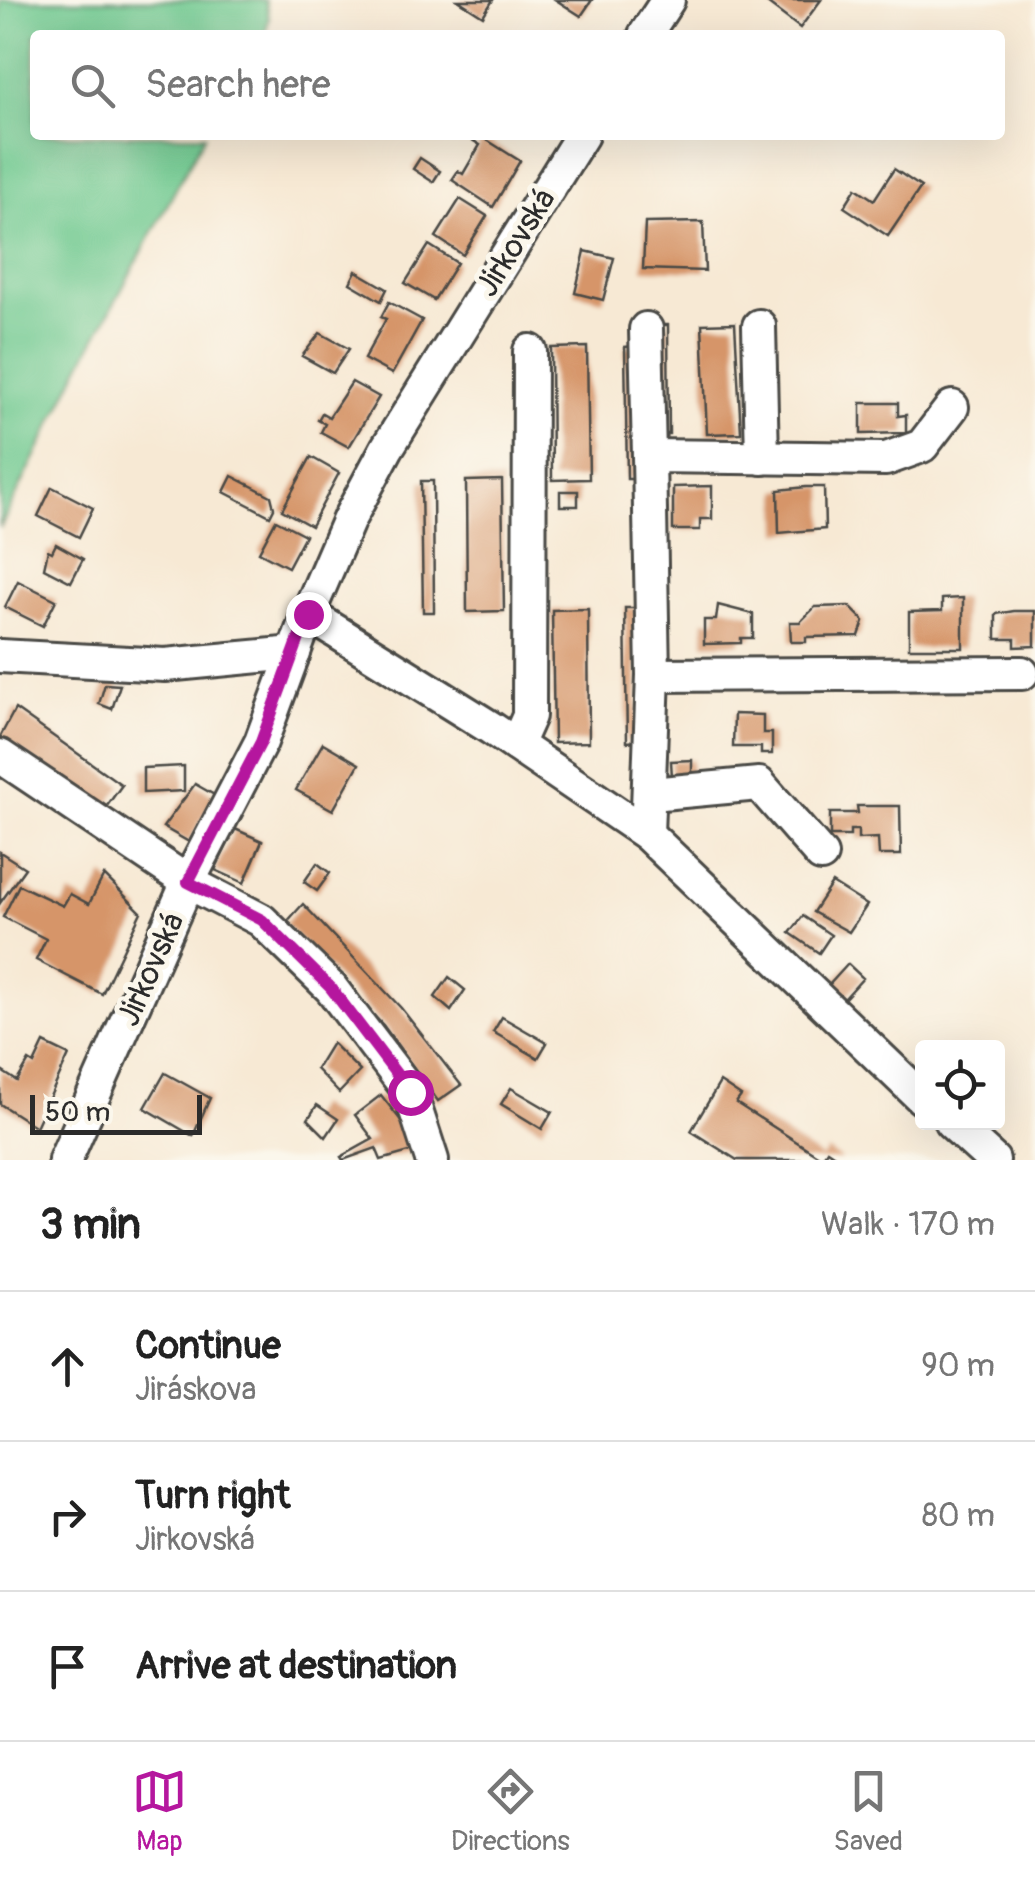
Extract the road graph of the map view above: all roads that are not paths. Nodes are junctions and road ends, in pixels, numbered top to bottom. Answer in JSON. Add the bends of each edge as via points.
{"nodes":[{"id":1,"x":668,"y":0,"type":"edge"},
{"id":2,"x":648,"y":30,"type":"edge"},
{"id":3,"x":579,"y":140,"type":"edge"},
{"id":4,"x":760,"y":326,"type":"dead end"},
{"id":5,"x":646,"y":329,"type":"dead end"},
{"id":6,"x":530,"y":351,"type":"dead end"},
{"id":7,"x":952,"y":408,"type":"dead end"},
{"id":8,"x":649,"y":456,"type":"junction"},
{"id":9,"x":762,"y":458,"type":"junction"},
{"id":10,"x":308,"y":614,"type":"junction"},
{"id":11,"x":294,"y":653,"type":"junction"},
{"id":12,"x":0,"y":656,"type":"edge"},
{"id":13,"x":1022,"y":673,"type":"dead end"},
{"id":14,"x":653,"y":675,"type":"junction"},
{"id":15,"x":516,"y":745,"type":"junction"},
{"id":16,"x":0,"y":756,"type":"edge"},
{"id":17,"x":651,"y":794,"type":"junction"},
{"id":18,"x":647,"y":834,"type":"junction"},
{"id":19,"x":820,"y":856,"type":"dead end"},
{"id":20,"x":188,"y":882,"type":"junction"},
{"id":21,"x":915,"y":1092,"type":"edge"},
{"id":22,"x":960,"y":1130,"type":"edge"},
{"id":23,"x":64,"y":1160,"type":"edge"},
{"id":24,"x":432,"y":1160,"type":"edge"},
{"id":25,"x":993,"y":1160,"type":"edge"}],
"edges":[{"from":1,"to":2,"type":"street"},
{"from":3,"to":10,"type":"street","name":"Jirkovská","via":[[388,448]]},
{"from":4,"to":9,"type":"street"},
{"from":5,"to":8,"type":"street"},
{"from":6,"to":15,"type":"street","via":[[529,716]]},
{"from":7,"to":9,"type":"street","via":[[922,446],[886,459]]},
{"from":8,"to":9,"type":"street"},
{"from":8,"to":14,"type":"street"},
{"from":10,"to":11,"type":"street","name":"Jirkovská"},
{"from":10,"to":15,"type":"street"},
{"from":11,"to":12,"type":"street","via":[[165,665]]},
{"from":11,"to":20,"type":"street","name":"Jirkovská","via":[[261,742]]},
{"from":13,"to":14,"type":"street"},
{"from":14,"to":17,"type":"street"},
{"from":15,"to":18,"type":"street"},
{"from":16,"to":20,"type":"street"},
{"from":17,"to":18,"type":"street"},
{"from":17,"to":19,"type":"street","via":[[758,784]]},
{"from":18,"to":21,"type":"street"},
{"from":20,"to":23,"type":"street","name":"Jirkovská"},
{"from":20,"to":24,"type":"street","via":[[262,920],[331,988],[410,1092]]},
{"from":22,"to":25,"type":"street"}]}
